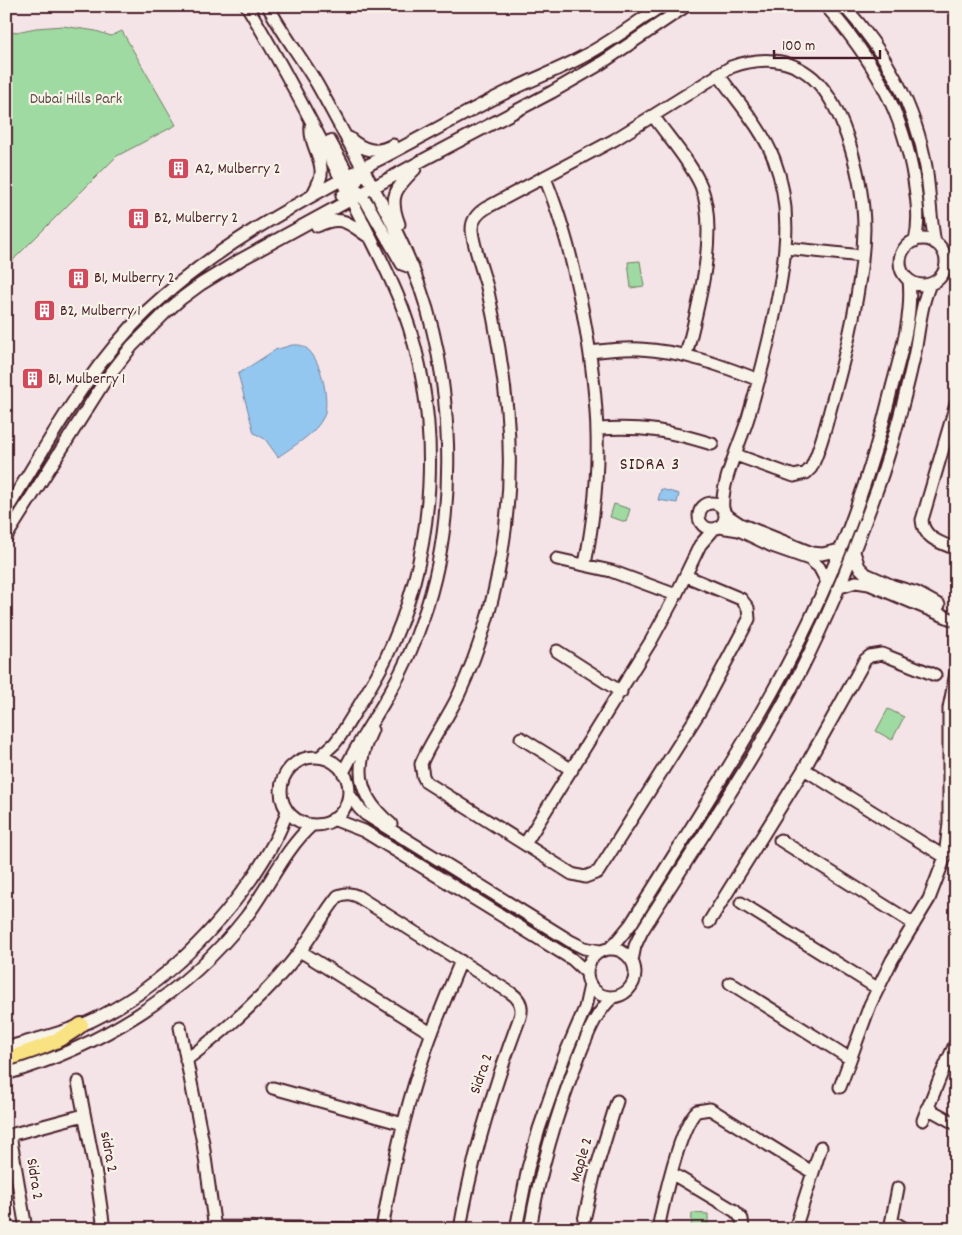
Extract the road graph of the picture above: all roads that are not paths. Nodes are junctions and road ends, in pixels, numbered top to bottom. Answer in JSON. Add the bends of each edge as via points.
{"nodes":[{"id":1,"x":247,"y":6,"type":"edge"},
{"id":2,"x":268,"y":6,"type":"edge"},
{"id":3,"x":661,"y":6,"type":"edge"},
{"id":4,"x":686,"y":6,"type":"edge"},
{"id":5,"x":826,"y":6,"type":"edge"},
{"id":6,"x":844,"y":6,"type":"edge"},
{"id":7,"x":718,"y":74,"type":"junction"},
{"id":8,"x":295,"y":91,"type":"junction"},
{"id":9,"x":654,"y":117,"type":"junction"},
{"id":10,"x":312,"y":123,"type":"junction"},
{"id":11,"x":343,"y":133,"type":"junction"},
{"id":12,"x":428,"y":134,"type":"junction"},
{"id":13,"x":425,"y":159,"type":"junction"},
{"id":14,"x":545,"y":178,"type":"junction"},
{"id":15,"x":355,"y":185,"type":"junction"},
{"id":16,"x":373,"y":188,"type":"junction"},
{"id":17,"x":313,"y":194,"type":"junction"},
{"id":18,"x":291,"y":232,"type":"junction"},
{"id":19,"x":371,"y":238,"type":"junction"},
{"id":20,"x":400,"y":240,"type":"junction"},
{"id":21,"x":915,"y":241,"type":"junction"},
{"id":22,"x":935,"y":243,"type":"junction"},
{"id":23,"x":786,"y":248,"type":"junction"},
{"id":24,"x":253,"y":253,"type":"junction"},
{"id":25,"x":862,"y":256,"type":"junction"},
{"id":26,"x":413,"y":268,"type":"junction"},
{"id":27,"x":909,"y":280,"type":"junction"},
{"id":28,"x":930,"y":284,"type":"junction"},
{"id":29,"x":590,"y":352,"type":"junction"},
{"id":30,"x":686,"y":355,"type":"junction"},
{"id":31,"x":759,"y":380,"type":"junction"},
{"id":32,"x":956,"y":404,"type":"edge"},
{"id":33,"x":598,"y":429,"type":"junction"},
{"id":34,"x":712,"y":444,"type":"dead end"},
{"id":35,"x":736,"y":455,"type":"junction"},
{"id":36,"x":724,"y":487,"type":"junction"},
{"id":37,"x":710,"y":504,"type":"junction"},
{"id":38,"x":6,"y":511,"type":"edge"},
{"id":39,"x":724,"y":511,"type":"junction"},
{"id":40,"x":701,"y":523,"type":"junction"},
{"id":41,"x":717,"y":528,"type":"junction"},
{"id":42,"x":6,"y":537,"type":"edge"},
{"id":43,"x":700,"y":545,"type":"junction"},
{"id":44,"x":956,"y":549,"type":"edge"},
{"id":45,"x":840,"y":550,"type":"junction"},
{"id":46,"x":854,"y":552,"type":"junction"},
{"id":47,"x":557,"y":560,"type":"dead end"},
{"id":48,"x":585,"y":564,"type":"junction"},
{"id":49,"x":686,"y":576,"type":"junction"},
{"id":50,"x":827,"y":582,"type":"junction"},
{"id":51,"x":840,"y":587,"type":"junction"},
{"id":52,"x":676,"y":595,"type":"junction"},
{"id":53,"x":956,"y":612,"type":"edge"},
{"id":54,"x":956,"y":621,"type":"edge"},
{"id":55,"x":557,"y":651,"type":"dead end"},
{"id":56,"x":956,"y":673,"type":"edge"},
{"id":57,"x":935,"y":675,"type":"dead end"},
{"id":58,"x":621,"y":692,"type":"junction"},
{"id":59,"x":376,"y":714,"type":"junction"},
{"id":60,"x":521,"y":738,"type":"dead end"},
{"id":61,"x":320,"y":758,"type":"junction"},
{"id":62,"x":804,"y":769,"type":"junction"},
{"id":63,"x":572,"y":770,"type":"junction"},
{"id":64,"x":343,"y":773,"type":"junction"},
{"id":65,"x":348,"y":794,"type":"junction"},
{"id":66,"x":287,"y":811,"type":"junction"},
{"id":67,"x":333,"y":819,"type":"junction"},
{"id":68,"x":312,"y":825,"type":"junction"},
{"id":69,"x":780,"y":840,"type":"dead end"},
{"id":70,"x":408,"y":841,"type":"junction"},
{"id":71,"x":525,"y":844,"type":"junction"},
{"id":72,"x":945,"y":857,"type":"junction"},
{"id":73,"x":741,"y":903,"type":"dead end"},
{"id":74,"x":709,"y":922,"type":"dead end"},
{"id":75,"x":914,"y":924,"type":"junction"},
{"id":76,"x":604,"y":950,"type":"junction"},
{"id":77,"x":300,"y":951,"type":"junction"},
{"id":78,"x":461,"y":961,"type":"junction"},
{"id":79,"x":632,"y":961,"type":"junction"},
{"id":80,"x":586,"y":972,"type":"junction"},
{"id":81,"x":730,"y":983,"type":"dead end"},
{"id":82,"x":590,"y":985,"type":"junction"},
{"id":83,"x":877,"y":988,"type":"junction"},
{"id":84,"x":613,"y":997,"type":"junction"},
{"id":85,"x":82,"y":1024,"type":"junction"},
{"id":86,"x":180,"y":1027,"type":"dead end"},
{"id":87,"x":432,"y":1033,"type":"junction"},
{"id":88,"x":956,"y":1042,"type":"edge"},
{"id":89,"x":6,"y":1048,"type":"edge"},
{"id":90,"x":849,"y":1058,"type":"junction"},
{"id":91,"x":6,"y":1059,"type":"edge"},
{"id":92,"x":186,"y":1060,"type":"junction"},
{"id":93,"x":6,"y":1074,"type":"edge"},
{"id":94,"x":78,"y":1082,"type":"dead end"},
{"id":95,"x":840,"y":1087,"type":"dead end"},
{"id":96,"x":273,"y":1088,"type":"dead end"},
{"id":97,"x":618,"y":1101,"type":"dead end"},
{"id":98,"x":928,"y":1108,"type":"junction"},
{"id":99,"x":84,"y":1115,"type":"junction"},
{"id":100,"x":923,"y":1120,"type":"dead end"},
{"id":101,"x":403,"y":1124,"type":"junction"},
{"id":102,"x":956,"y":1124,"type":"edge"},
{"id":103,"x":8,"y":1135,"type":"edge"},
{"id":104,"x":821,"y":1147,"type":"dead end"},
{"id":105,"x":812,"y":1172,"type":"junction"},
{"id":106,"x":671,"y":1173,"type":"junction"},
{"id":107,"x":898,"y":1188,"type":"dead end"},
{"id":108,"x":891,"y":1225,"type":"edge"},
{"id":109,"x":214,"y":1228,"type":"edge"},
{"id":110,"x":26,"y":1229,"type":"edge"},
{"id":111,"x":104,"y":1229,"type":"edge"},
{"id":112,"x":374,"y":1229,"type":"edge"},
{"id":113,"x":382,"y":1229,"type":"edge"},
{"id":114,"x":460,"y":1229,"type":"edge"},
{"id":115,"x":516,"y":1229,"type":"edge"},
{"id":116,"x":530,"y":1229,"type":"edge"},
{"id":117,"x":582,"y":1229,"type":"edge"},
{"id":118,"x":658,"y":1229,"type":"edge"},
{"id":119,"x":743,"y":1229,"type":"edge"},
{"id":120,"x":795,"y":1229,"type":"edge"},
{"id":121,"x":905,"y":1229,"type":"edge"}],
"edges":[{"from":1,"to":8,"type":"street"},
{"from":2,"to":11,"type":"street","via":[[317,84]]},
{"from":3,"to":12,"type":"street","via":[[587,55]]},
{"from":4,"to":13,"type":"street","via":[[575,79]]},
{"from":5,"to":21,"type":"street","via":[[859,45],[888,95],[899,122],[916,192],[918,225]]},
{"from":6,"to":22,"type":"street","via":[[871,38],[903,92],[926,165]]},
{"from":7,"to":9,"type":"street"},
{"from":7,"to":23,"type":"street","via":[[774,159],[784,194]]},
{"from":7,"to":25,"type":"street","via":[[745,62],[773,60],[801,70],[823,89],[843,125],[859,176],[863,202]]},
{"from":8,"to":10,"type":"street"},
{"from":8,"to":15,"type":"street","via":[[307,101]]},
{"from":9,"to":14,"type":"street"},
{"from":9,"to":30,"type":"street","via":[[700,185],[709,221],[706,261]]},
{"from":10,"to":15,"type":"street"},
{"from":10,"to":17,"type":"street","via":[[312,138],[321,172]]},
{"from":11,"to":12,"type":"street","via":[[362,148],[376,151],[414,135]]},
{"from":11,"to":15,"type":"street"},
{"from":12,"to":15,"type":"street","via":[[420,144]]},
{"from":13,"to":16,"type":"street"},
{"from":13,"to":20,"type":"street","via":[[399,185],[395,194],[394,213],[400,228]]},
{"from":14,"to":29,"type":"street","via":[[572,256]]},
{"from":14,"to":71,"type":"street","via":[[480,212],[472,224],[505,393],[509,450],[507,508],[485,627],[459,695],[421,770],[431,786]]},
{"from":15,"to":16,"type":"street"},
{"from":15,"to":17,"type":"street"},
{"from":15,"to":18,"type":"street"},
{"from":15,"to":19,"type":"street"},
{"from":15,"to":24,"type":"street","via":[[269,235]]},
{"from":15,"to":26,"type":"street","via":[[402,264]]},
{"from":16,"to":20,"type":"street"},
{"from":17,"to":38,"type":"street","via":[[217,253],[147,312],[88,380]]},
{"from":18,"to":19,"type":"street","via":[[305,232],[329,220],[339,220]]},
{"from":18,"to":24,"type":"street"},
{"from":19,"to":61,"type":"street","via":[[403,309],[419,367],[428,429],[428,499],[416,572],[396,635],[341,735]]},
{"from":20,"to":26,"type":"street"},
{"from":21,"to":22,"type":"street"},
{"from":21,"to":27,"type":"street","via":[[908,245],[900,259]]},
{"from":22,"to":28,"type":"street","via":[[944,254],[946,266],[940,277]]},
{"from":23,"to":25,"type":"street"},
{"from":23,"to":31,"type":"street"},
{"from":24,"to":42,"type":"street","via":[[182,298],[132,346],[104,382]]},
{"from":25,"to":35,"type":"street","via":[[841,371],[811,468],[794,476]]},
{"from":26,"to":59,"type":"street","via":[[440,364],[447,429],[446,496],[438,561],[423,619],[403,668]]},
{"from":27,"to":28,"type":"street","via":[[916,284]]},
{"from":27,"to":45,"type":"street","via":[[909,310],[888,402],[861,495]]},
{"from":28,"to":46,"type":"street","via":[[892,443]]},
{"from":29,"to":30,"type":"street","via":[[639,349]]},
{"from":29,"to":33,"type":"street"},
{"from":30,"to":31,"type":"street"},
{"from":31,"to":35,"type":"street"},
{"from":32,"to":44,"type":"street","via":[[922,520],[928,534]]},
{"from":33,"to":34,"type":"street","via":[[650,428]]},
{"from":33,"to":48,"type":"street","via":[[596,495]]},
{"from":35,"to":36,"type":"street"},
{"from":36,"to":37,"type":"street"},
{"from":36,"to":39,"type":"street"},
{"from":37,"to":39,"type":"street"},
{"from":37,"to":40,"type":"street","via":[[702,509]]},
{"from":39,"to":41,"type":"street","via":[[724,521]]},
{"from":39,"to":45,"type":"street","via":[[734,521],[793,546],[817,554]]},
{"from":40,"to":41,"type":"street","via":[[707,528]]},
{"from":40,"to":43,"type":"street"},
{"from":41,"to":43,"type":"street"},
{"from":41,"to":50,"type":"street","via":[[739,530],[809,559],[819,567]]},
{"from":43,"to":49,"type":"street"},
{"from":45,"to":50,"type":"street"},
{"from":46,"to":51,"type":"street"},
{"from":46,"to":53,"type":"street","via":[[859,567],[866,574]]},
{"from":47,"to":48,"type":"street"},
{"from":48,"to":52,"type":"street"},
{"from":49,"to":52,"type":"street"},
{"from":49,"to":71,"type":"street","via":[[740,599],[749,614],[747,625],[700,711],[598,872],[579,877]]},
{"from":50,"to":76,"type":"street","via":[[794,652],[754,724],[628,928],[618,942]]},
{"from":51,"to":54,"type":"street","via":[[863,582],[891,593],[909,608],[936,611]]},
{"from":51,"to":79,"type":"street","via":[[773,721],[642,931]]},
{"from":52,"to":58,"type":"street"},
{"from":55,"to":58,"type":"street"},
{"from":56,"to":72,"type":"street","via":[[949,708],[949,823]]},
{"from":57,"to":62,"type":"street","via":[[882,654],[870,656]]},
{"from":58,"to":63,"type":"street"},
{"from":59,"to":64,"type":"street"},
{"from":59,"to":70,"type":"street","via":[[362,758],[362,782],[370,803]]},
{"from":60,"to":63,"type":"street"},
{"from":61,"to":64,"type":"street","via":[[333,763]]},
{"from":61,"to":66,"type":"street","via":[[301,760],[284,776],[282,800]]},
{"from":62,"to":72,"type":"street"},
{"from":62,"to":74,"type":"street"},
{"from":63,"to":71,"type":"street"},
{"from":64,"to":65,"type":"street","via":[[348,783]]},
{"from":65,"to":67,"type":"street","via":[[344,808]]},
{"from":65,"to":70,"type":"street","via":[[365,814]]},
{"from":66,"to":68,"type":"street","via":[[294,818]]},
{"from":66,"to":85,"type":"street","via":[[278,835],[258,869],[199,943],[152,984],[126,1002]]},
{"from":67,"to":68,"type":"street"},
{"from":67,"to":80,"type":"street","via":[[364,831],[567,956]]},
{"from":68,"to":93,"type":"street","via":[[295,842],[246,917],[180,984],[143,1012],[103,1035],[61,1055]]},
{"from":69,"to":75,"type":"street"},
{"from":70,"to":76,"type":"street","via":[[570,941],[584,948]]},
{"from":72,"to":75,"type":"street","via":[[929,898]]},
{"from":73,"to":83,"type":"street"},
{"from":75,"to":83,"type":"street"},
{"from":76,"to":79,"type":"street","via":[[622,952]]},
{"from":76,"to":80,"type":"street","via":[[590,960]]},
{"from":77,"to":78,"type":"street","name":"Sidra 2","via":[[338,896],[351,893]]},
{"from":77,"to":87,"type":"street"},
{"from":77,"to":92,"type":"street","name":"Sidra 2","via":[[248,1010]]},
{"from":78,"to":87,"type":"street"},
{"from":78,"to":114,"type":"street","name":"Sidra 2","via":[[516,996],[522,1012],[486,1118]]},
{"from":79,"to":84,"type":"street","via":[[633,981],[625,992]]},
{"from":80,"to":82,"type":"street"},
{"from":81,"to":90,"type":"street"},
{"from":82,"to":84,"type":"street","via":[[600,994]]},
{"from":82,"to":115,"type":"street","via":[[586,1008],[564,1057],[539,1129]]},
{"from":83,"to":90,"type":"street"},
{"from":84,"to":116,"type":"street","via":[[593,1022],[563,1098]]},
{"from":85,"to":89,"type":"street"},
{"from":85,"to":91,"type":"main road","via":[[62,1039]]},
{"from":86,"to":92,"type":"street"},
{"from":87,"to":101,"type":"street"},
{"from":88,"to":98,"type":"street"},
{"from":90,"to":95,"type":"street"},
{"from":92,"to":109,"type":"street","via":[[203,1143]]},
{"from":94,"to":99,"type":"street","name":"sidra 2"},
{"from":96,"to":101,"type":"street"},
{"from":97,"to":117,"type":"street","name":"Maple 2","via":[[600,1154]]},
{"from":98,"to":100,"type":"street"},
{"from":98,"to":102,"type":"street"},
{"from":99,"to":103,"type":"street","name":"Sidra 2"},
{"from":99,"to":111,"type":"street","name":"sidra 2"},
{"from":101,"to":113,"type":"street"},
{"from":103,"to":110,"type":"street","name":"Sidra 2"},
{"from":104,"to":105,"type":"street"},
{"from":105,"to":106,"type":"street","via":[[716,1112],[703,1109],[689,1120]]},
{"from":105,"to":120,"type":"street"},
{"from":106,"to":118,"type":"street"},
{"from":106,"to":119,"type":"street","via":[[735,1211],[742,1219]]},
{"from":107,"to":108,"type":"street"},
{"from":108,"to":121,"type":"street"},
{"from":109,"to":112,"type":"street"}]}
